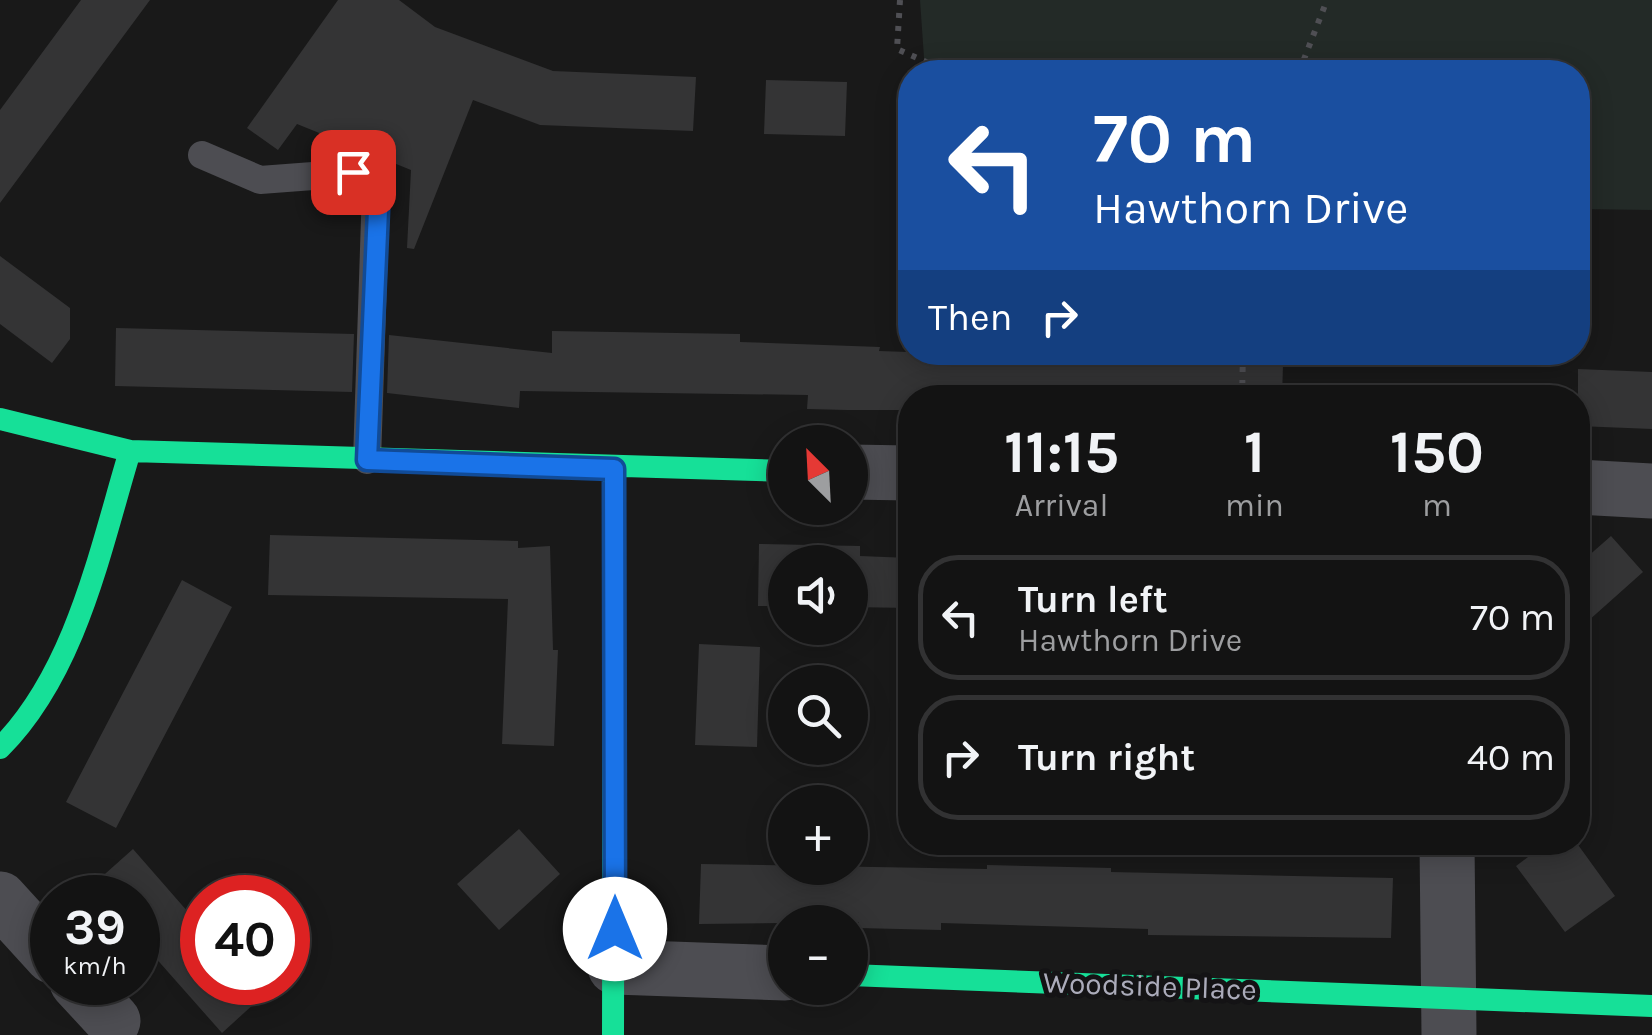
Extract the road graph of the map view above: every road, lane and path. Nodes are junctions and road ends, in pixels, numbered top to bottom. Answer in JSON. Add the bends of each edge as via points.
{"nodes":[{"id":1,"x":900,"y":0,"type":"edge"},
{"id":2,"x":1327,"y":0,"type":"edge"},
{"id":3,"x":922,"y":60,"type":"edge"},
{"id":4,"x":1304,"y":60,"type":"edge"},
{"id":5,"x":202,"y":154,"type":"dead end"},
{"id":6,"x":0,"y":419,"type":"edge"},
{"id":7,"x":130,"y":451,"type":"junction"},
{"id":8,"x":367,"y":460,"type":"junction"},
{"id":9,"x":614,"y":469,"type":"junction"},
{"id":10,"x":768,"y":471,"type":"edge"},
{"id":11,"x":868,"y":472,"type":"edge"},
{"id":12,"x":898,"y":472,"type":"edge"},
{"id":13,"x":1590,"y":488,"type":"edge"},
{"id":14,"x":1652,"y":491,"type":"edge"},
{"id":15,"x":0,"y":748,"type":"edge"},
{"id":16,"x":1446,"y":855,"type":"edge"},
{"id":17,"x":0,"y":899,"type":"edge"},
{"id":18,"x":30,"y":932,"type":"edge"},
{"id":19,"x":615,"y":967,"type":"junction"},
{"id":20,"x":768,"y":972,"type":"edge"},
{"id":21,"x":868,"y":976,"type":"edge"},
{"id":22,"x":1652,"y":1006,"type":"edge"},
{"id":23,"x":1450,"y":1016,"type":"edge"},
{"id":24,"x":613,"y":1035,"type":"edge"}],
"edges":[{"from":1,"to":3,"type":"path","via":[[897,49]]},
{"from":2,"to":4,"type":"path"},
{"from":5,"to":8,"type":"lane","via":[[260,180],[353,172],[376,189]]},
{"from":6,"to":7,"type":"street"},
{"from":7,"to":8,"type":"street"},
{"from":7,"to":15,"type":"street","via":[[75,633]]},
{"from":8,"to":9,"type":"street"},
{"from":9,"to":10,"type":"street"},
{"from":9,"to":19,"type":"street"},
{"from":11,"to":12,"type":"street"},
{"from":13,"to":14,"type":"street"},
{"from":16,"to":23,"type":"street"},
{"from":17,"to":18,"type":"street"},
{"from":19,"to":20,"type":"street"},
{"from":19,"to":24,"type":"street"},
{"from":21,"to":23,"type":"street","name":"Woodside Place"},
{"from":22,"to":23,"type":"street","name":"Woodside Place"}]}
